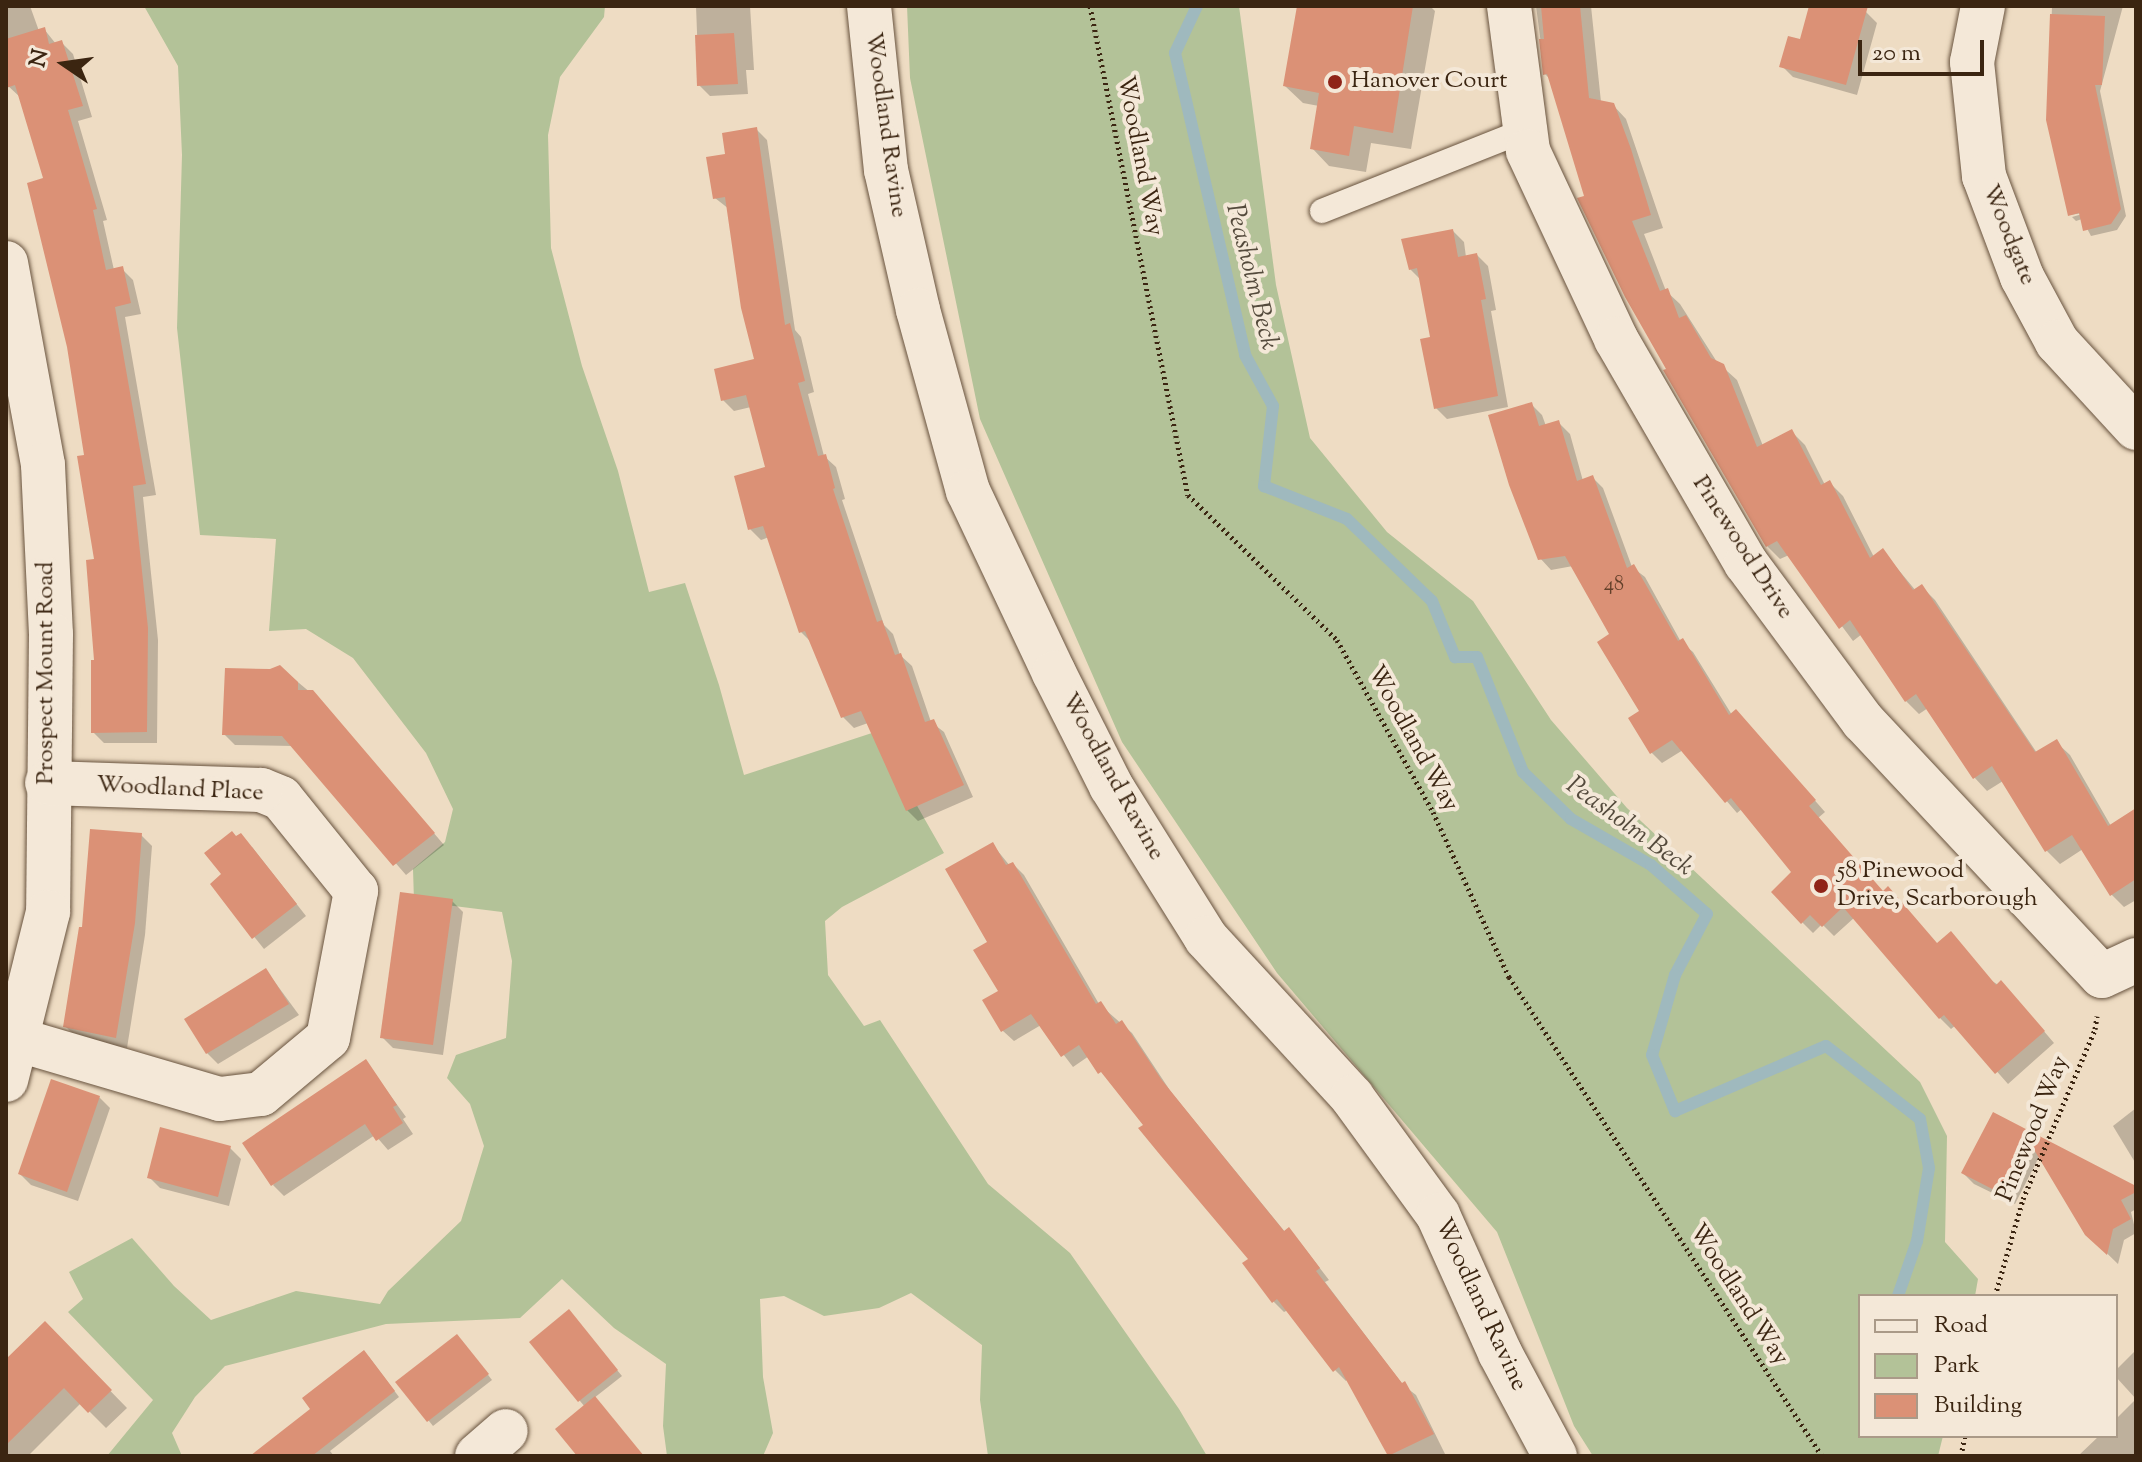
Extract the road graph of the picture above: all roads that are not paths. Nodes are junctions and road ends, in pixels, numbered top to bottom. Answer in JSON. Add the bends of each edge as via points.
{"nodes":[{"id":1,"x":869,"y":6,"type":"edge"},
{"id":2,"x":1509,"y":6,"type":"edge"},
{"id":3,"x":1983,"y":6,"type":"edge"},
{"id":4,"x":1526,"y":130,"type":"junction"},
{"id":5,"x":1322,"y":211,"type":"dead end"},
{"id":6,"x":6,"y":263,"type":"edge"},
{"id":7,"x":2136,"y":428,"type":"edge"},
{"id":8,"x":47,"y":783,"type":"junction"},
{"id":9,"x":2119,"y":968,"type":"edge"},
{"id":10,"x":19,"y":1040,"type":"junction"},
{"id":11,"x":6,"y":1080,"type":"edge"},
{"id":12,"x":1555,"y":1456,"type":"edge"}],
"edges":[{"from":1,"to":12,"type":"street","name":"Woodland Ravine","via":[[886,170],[964,476],[1054,673],[1111,786],[1206,938],[1352,1097],[1438,1215],[1500,1353]]},
{"from":2,"to":4,"type":"street","name":"Pinewood Drive"},
{"from":3,"to":7,"type":"street","name":"Woodgate","via":[[1972,62],[1984,176],[2022,277],[2057,342]]},
{"from":4,"to":5,"type":"lane"},
{"from":4,"to":9,"type":"street","name":"Pinewood Drive","via":[[1528,151],[1616,339],[1746,563],[1863,721]]},
{"from":6,"to":8,"type":"street","name":"Prospect Mount Road","via":[[43,465],[51,634]]},
{"from":8,"to":10,"type":"street","name":"Prospect Mount Road","via":[[48,912]]},
{"from":8,"to":10,"type":"street","name":"Woodland Place","via":[[261,790],[281,798],[356,891],[328,1038],[261,1094],[220,1099]]},
{"from":10,"to":11,"type":"street","name":"Prospect Mount Road"}]}
